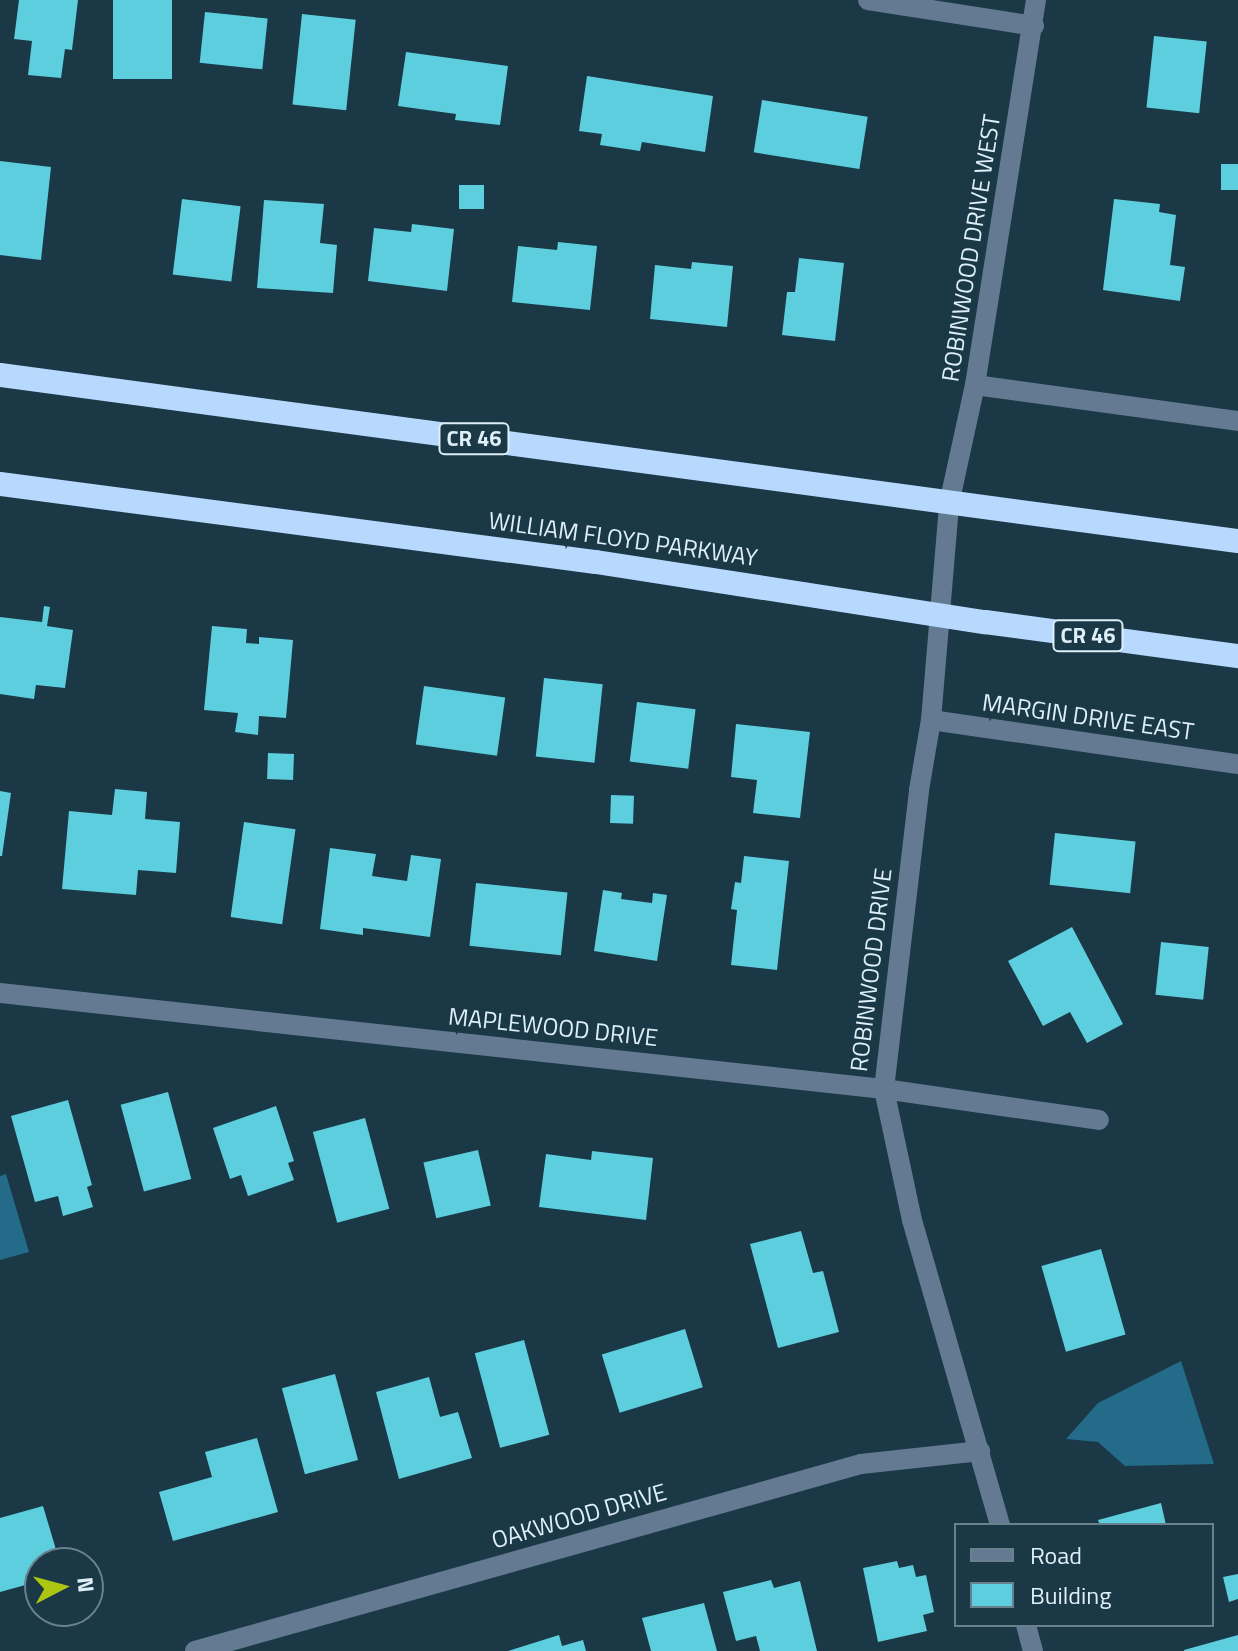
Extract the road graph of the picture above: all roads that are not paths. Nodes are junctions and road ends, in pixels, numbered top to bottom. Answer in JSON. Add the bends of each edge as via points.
{"nodes":[{"id":1,"x":868,"y":0,"type":"edge"},
{"id":2,"x":1036,"y":0,"type":"edge"},
{"id":3,"x":1034,"y":26,"type":"junction"},
{"id":4,"x":0,"y":375,"type":"edge"},
{"id":5,"x":975,"y":385,"type":"junction"},
{"id":6,"x":1238,"y":421,"type":"edge"},
{"id":7,"x":0,"y":484,"type":"edge"},
{"id":8,"x":949,"y":504,"type":"junction"},
{"id":9,"x":1238,"y":541,"type":"edge"},
{"id":10,"x":939,"y":614,"type":"junction"},
{"id":11,"x":1238,"y":656,"type":"edge"},
{"id":12,"x":931,"y":720,"type":"junction"},
{"id":13,"x":1238,"y":764,"type":"edge"},
{"id":14,"x":0,"y":993,"type":"edge"},
{"id":15,"x":884,"y":1089,"type":"junction"},
{"id":16,"x":1099,"y":1120,"type":"dead end"},
{"id":17,"x":980,"y":1451,"type":"junction"},
{"id":18,"x":999,"y":1523,"type":"edge"},
{"id":19,"x":1027,"y":1627,"type":"edge"},
{"id":20,"x":195,"y":1651,"type":"edge"},
{"id":21,"x":1033,"y":1651,"type":"edge"}],
"edges":[{"from":1,"to":3,"type":"street"},
{"from":2,"to":3,"type":"street","name":"ROBINWOOD DRIVE WEST"},
{"from":3,"to":5,"type":"street","name":"ROBINWOOD DRIVE WEST"},
{"from":4,"to":8,"type":"highway","number":"CR 46"},
{"from":5,"to":6,"type":"street"},
{"from":5,"to":8,"type":"street","name":"ROBINWOOD DRIVE WEST"},
{"from":7,"to":10,"type":"highway","name":"WILLIAM FLOYD PARKWAY","number":"CR 46","via":[[596,562]]},
{"from":8,"to":9,"type":"highway","number":"CR 46"},
{"from":8,"to":10,"type":"street","name":"ROBINWOOD DRIVE"},
{"from":10,"to":11,"type":"highway","name":"WILLIAM FLOYD PARKWAY","number":"CR 46"},
{"from":10,"to":12,"type":"street","name":"ROBINWOOD DRIVE"},
{"from":12,"to":13,"type":"street","name":"MARGIN DRIVE EAST"},
{"from":12,"to":15,"type":"street","name":"ROBINWOOD DRIVE"},
{"from":14,"to":15,"type":"street","name":"MAPLEWOOD DRIVE"},
{"from":15,"to":16,"type":"street","name":"MAPLEWOOD DRIVE"},
{"from":15,"to":17,"type":"street","name":"ROBINWOOD DRIVE","via":[[912,1220]]},
{"from":17,"to":18,"type":"street","name":"ROBINWOOD DRIVE"},
{"from":17,"to":20,"type":"street","name":"OAKWOOD DRIVE","via":[[861,1464]]},
{"from":19,"to":21,"type":"street"}]}
